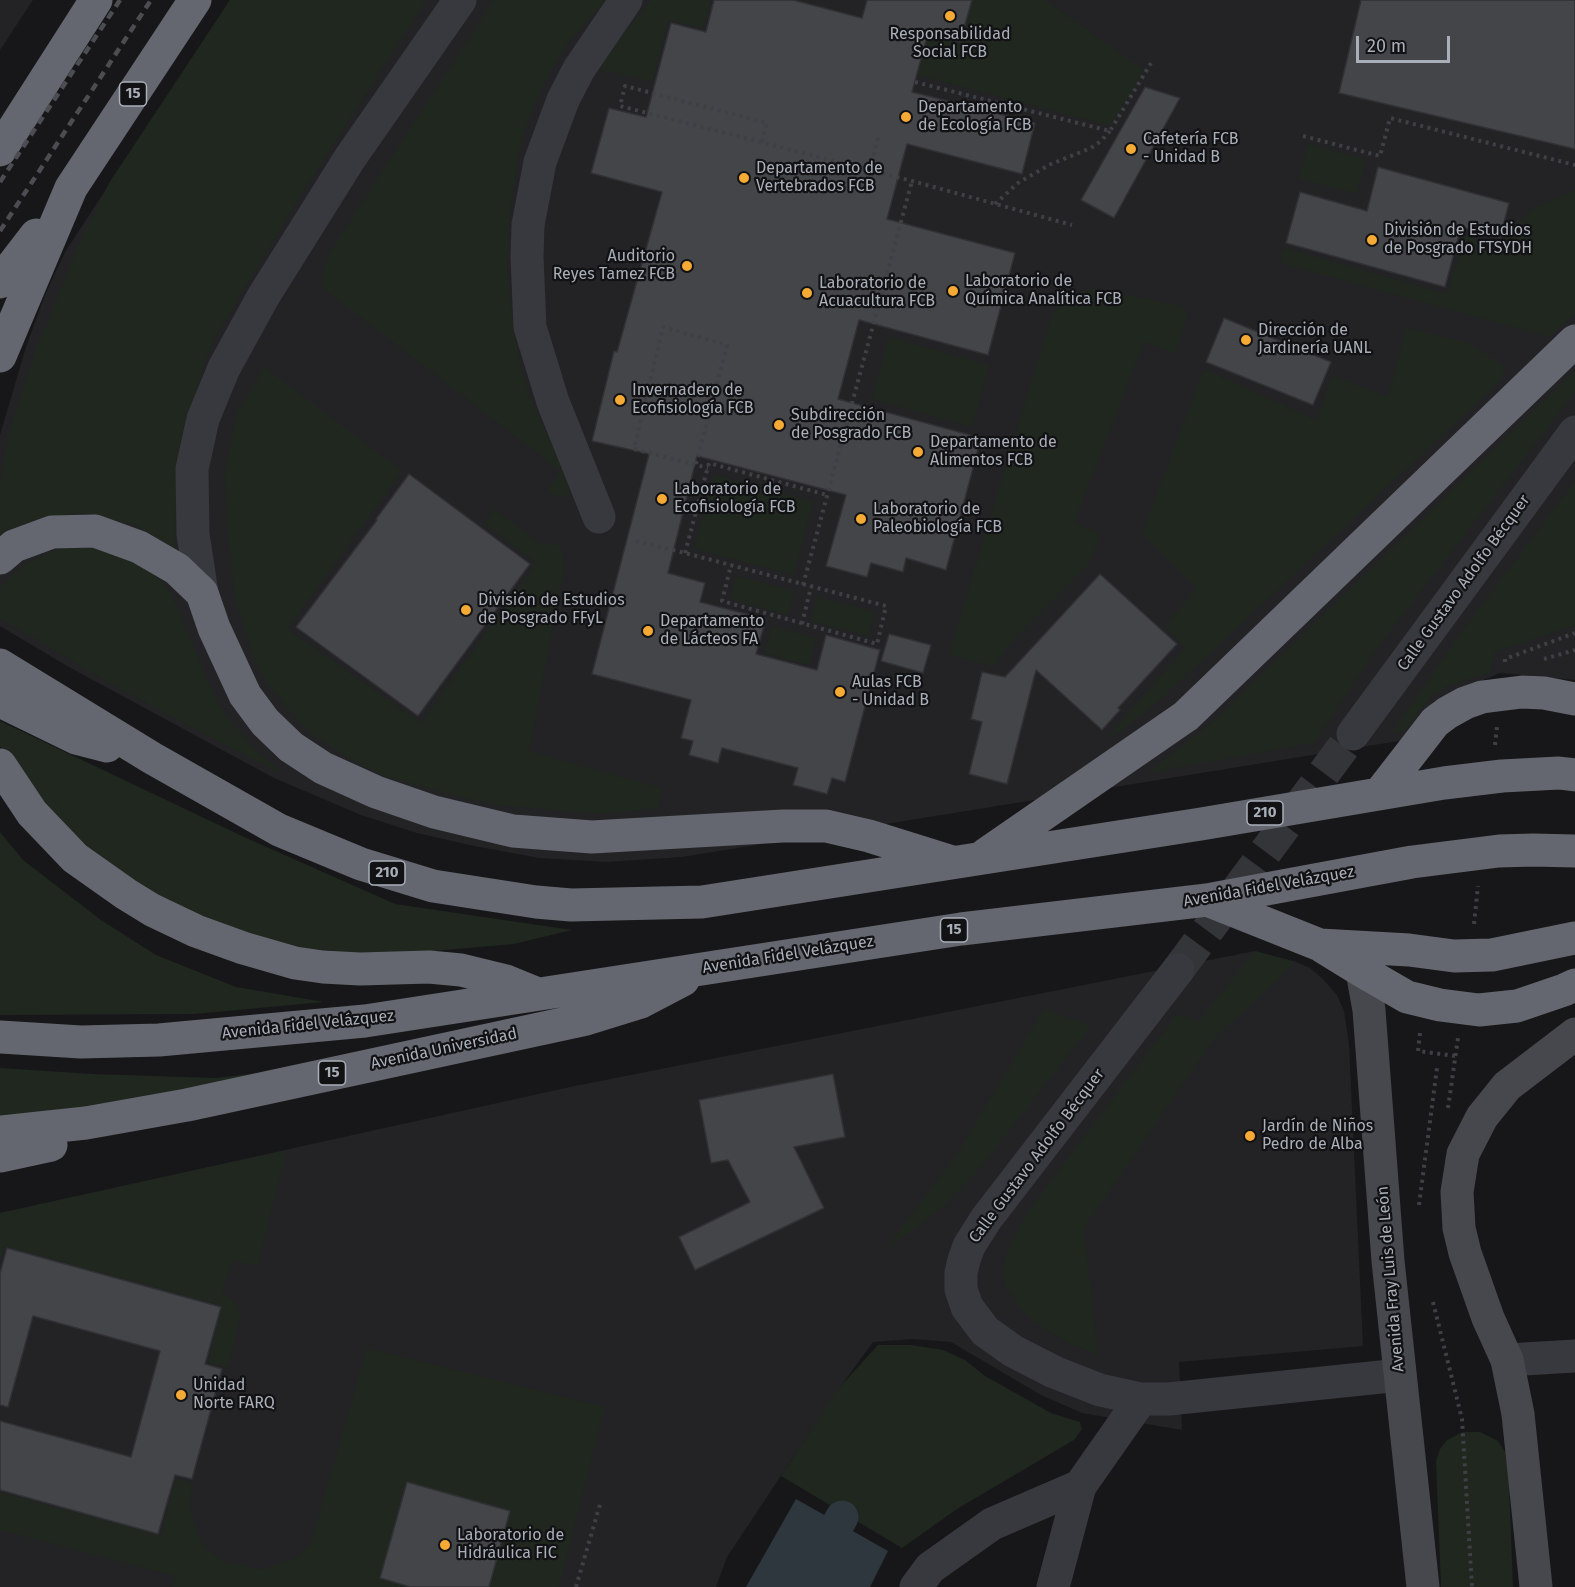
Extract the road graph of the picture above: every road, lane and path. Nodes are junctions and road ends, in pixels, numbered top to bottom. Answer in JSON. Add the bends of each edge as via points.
{"nodes":[{"id":1,"x":96,"y":0,"type":"edge"},
{"id":2,"x":195,"y":0,"type":"edge"},
{"id":3,"x":459,"y":0,"type":"edge"},
{"id":4,"x":626,"y":0,"type":"edge"},
{"id":5,"x":1151,"y":63,"type":"dead end"},
{"id":6,"x":915,"y":82,"type":"dead end"},
{"id":7,"x":25,"y":111,"type":"junction"},
{"id":8,"x":1110,"y":131,"type":"junction"},
{"id":9,"x":0,"y":135,"type":"edge"},
{"id":10,"x":1303,"y":136,"type":"dead end"},
{"id":11,"x":878,"y":137,"type":"dead end"},
{"id":12,"x":762,"y":142,"type":"junction"},
{"id":13,"x":0,"y":150,"type":"edge"},
{"id":14,"x":1575,"y":165,"type":"edge"},
{"id":15,"x":870,"y":170,"type":"junction"},
{"id":16,"x":912,"y":181,"type":"junction"},
{"id":17,"x":70,"y":188,"type":"junction"},
{"id":18,"x":995,"y":204,"type":"junction"},
{"id":19,"x":1072,"y":225,"type":"dead end"},
{"id":20,"x":0,"y":282,"type":"edge"},
{"id":21,"x":1575,"y":341,"type":"edge"},
{"id":22,"x":0,"y":356,"type":"edge"},
{"id":23,"x":1575,"y":432,"type":"edge"},
{"id":24,"x":696,"y":464,"type":"junction"},
{"id":25,"x":708,"y":468,"type":"junction"},
{"id":26,"x":827,"y":495,"type":"junction"},
{"id":27,"x":599,"y":517,"type":"dead end"},
{"id":28,"x":636,"y":541,"type":"dead end"},
{"id":29,"x":685,"y":553,"type":"junction"},
{"id":30,"x":0,"y":558,"type":"edge"},
{"id":31,"x":731,"y":566,"type":"junction"},
{"id":32,"x":803,"y":585,"type":"junction"},
{"id":33,"x":811,"y":587,"type":"junction"},
{"id":34,"x":202,"y":593,"type":"junction"},
{"id":35,"x":802,"y":624,"type":"junction"},
{"id":36,"x":1575,"y":633,"type":"edge"},
{"id":37,"x":1505,"y":659,"type":"dead end"},
{"id":38,"x":0,"y":665,"type":"edge"},
{"id":39,"x":1575,"y":699,"type":"edge"},
{"id":40,"x":0,"y":701,"type":"edge"},
{"id":41,"x":1353,"y":734,"type":"tunnel mouth"},
{"id":42,"x":152,"y":758,"type":"junction"},
{"id":43,"x":0,"y":765,"type":"edge"},
{"id":44,"x":1575,"y":775,"type":"edge"},
{"id":45,"x":1380,"y":793,"type":"junction"},
{"id":46,"x":1575,"y":851,"type":"edge"},
{"id":47,"x":967,"y":861,"type":"junction"},
{"id":48,"x":1207,"y":900,"type":"junction"},
{"id":49,"x":1575,"y":938,"type":"edge"},
{"id":50,"x":1320,"y":945,"type":"junction"},
{"id":51,"x":702,"y":968,"type":"junction"},
{"id":52,"x":1178,"y":969,"type":"tunnel mouth"},
{"id":53,"x":1362,"y":971,"type":"junction"},
{"id":54,"x":1575,"y":985,"type":"edge"},
{"id":55,"x":538,"y":993,"type":"junction"},
{"id":56,"x":1421,"y":1029,"type":"dead end"},
{"id":57,"x":1575,"y":1034,"type":"edge"},
{"id":58,"x":0,"y":1037,"type":"edge"},
{"id":59,"x":1455,"y":1056,"type":"dead end"},
{"id":60,"x":1437,"y":1068,"type":"dead end"},
{"id":61,"x":187,"y":1105,"type":"junction"},
{"id":62,"x":0,"y":1132,"type":"edge"},
{"id":63,"x":0,"y":1156,"type":"edge"},
{"id":64,"x":1417,"y":1215,"type":"dead end"},
{"id":65,"x":1433,"y":1302,"type":"dead end"},
{"id":66,"x":1575,"y":1356,"type":"edge"},
{"id":67,"x":1507,"y":1360,"type":"junction"},
{"id":68,"x":1400,"y":1375,"type":"junction"},
{"id":69,"x":1141,"y":1399,"type":"junction"},
{"id":70,"x":1080,"y":1486,"type":"junction"},
{"id":71,"x":601,"y":1501,"type":"dead end"},
{"id":72,"x":576,"y":1587,"type":"edge"},
{"id":73,"x":916,"y":1587,"type":"edge"},
{"id":74,"x":1053,"y":1587,"type":"edge"},
{"id":75,"x":1423,"y":1587,"type":"edge"},
{"id":76,"x":1472,"y":1587,"type":"edge"},
{"id":77,"x":1536,"y":1587,"type":"edge"}],
"edges":[{"from":1,"to":7,"type":"highway"},
{"from":2,"to":17,"type":"highway","number":"15"},
{"from":3,"to":34,"type":"street","via":[[350,158],[263,297],[224,368],[203,419],[192,469],[193,534]]},
{"from":4,"to":27,"type":"street","via":[[563,100],[540,162],[528,225],[530,327],[553,402]]},
{"from":5,"to":8,"type":"path"},
{"from":6,"to":8,"type":"path"},
{"from":7,"to":9,"type":"highway"},
{"from":7,"to":13,"type":"highway"},
{"from":8,"to":18,"type":"path","via":[[1091,148],[1018,183]]},
{"from":10,"to":14,"type":"path","via":[[1380,156],[1390,118]]},
{"from":11,"to":15,"type":"path"},
{"from":12,"to":12,"type":"path","via":[[620,106],[625,86],[767,123]]},
{"from":12,"to":15,"type":"path"},
{"from":15,"to":16,"type":"path"},
{"from":16,"to":18,"type":"path"},
{"from":16,"to":26,"type":"path"},
{"from":17,"to":20,"type":"highway"},
{"from":17,"to":22,"type":"highway","number":"15"},
{"from":18,"to":19,"type":"path"},
{"from":21,"to":47,"type":"highway","via":[[1186,716]]},
{"from":23,"to":41,"type":"street","name":"Calle Gustavo Adolfo Bécquer"},
{"from":24,"to":24,"type":"path","via":[[727,345],[663,327],[634,449]]},
{"from":24,"to":25,"type":"path"},
{"from":25,"to":26,"type":"path","via":[[709,463]]},
{"from":25,"to":29,"type":"path"},
{"from":26,"to":32,"type":"path"},
{"from":28,"to":29,"type":"path"},
{"from":29,"to":31,"type":"path"},
{"from":30,"to":34,"type":"highway","via":[[14,546],[52,532],[95,531],[139,546],[177,569]]},
{"from":31,"to":32,"type":"path"},
{"from":31,"to":35,"type":"path","via":[[722,601]]},
{"from":32,"to":33,"type":"path"},
{"from":33,"to":35,"type":"path"},
{"from":33,"to":35,"type":"path","via":[[886,606],[877,644]]},
{"from":34,"to":47,"type":"highway","via":[[244,695],[291,747],[323,768],[434,812],[513,831],[592,837],[826,826]]},
{"from":36,"to":37,"type":"path"},
{"from":38,"to":42,"type":"highway","number":"210"},
{"from":39,"to":45,"type":"highway","via":[[1522,692],[1465,703],[1436,722]]},
{"from":40,"to":42,"type":"highway","via":[[76,738]]},
{"from":42,"to":47,"type":"highway","number":"210","via":[[279,830],[361,864],[433,886],[536,902],[702,902]]},
{"from":43,"to":55,"type":"highway","via":[[32,813],[75,858],[126,894],[196,931],[295,963],[360,969],[461,970]]},
{"from":44,"to":45,"type":"highway","number":"210","via":[[1502,776]]},
{"from":45,"to":47,"type":"highway","number":"210"},
{"from":46,"to":48,"type":"highway","name":"Avenida Fidel Velázquez","number":"15","via":[[1510,850],[1412,862]]},
{"from":48,"to":50,"type":"highway"},
{"from":48,"to":51,"type":"highway","name":"Avenida Fidel Velázquez","number":"15","via":[[961,929]]},
{"from":49,"to":50,"type":"highway","via":[[1526,950],[1454,956]]},
{"from":50,"to":53,"type":"highway"},
{"from":51,"to":55,"type":"highway","name":"Avenida Fidel Velázquez"},
{"from":51,"to":61,"type":"highway","name":"Avenida Universidad","number":"15","via":[[641,1002],[586,1019]]},
{"from":52,"to":69,"type":"street","name":"Calle Gustavo Adolfo Bécquer","via":[[986,1219],[969,1246],[961,1274],[966,1307],[986,1331],[1013,1351],[1100,1390]]},
{"from":53,"to":54,"type":"highway","via":[[1407,997],[1479,1010],[1517,1005]]},
{"from":53,"to":68,"type":"street","name":"Avenida Fray Luis de León","via":[[1369,1010]]},
{"from":55,"to":58,"type":"highway","name":"Avenida Fidel Velázquez","via":[[365,1021],[159,1040],[81,1042]]},
{"from":56,"to":59,"type":"path","via":[[1418,1051]]},
{"from":57,"to":67,"type":"street","via":[[1507,1086],[1482,1118],[1463,1155],[1457,1192],[1459,1228]]},
{"from":60,"to":64,"type":"path"},
{"from":61,"to":62,"type":"highway","name":"Avenida Universidad","number":"15","via":[[86,1123]]},
{"from":61,"to":63,"type":"highway","via":[[120,1129]]},
{"from":65,"to":76,"type":"path","via":[[1462,1419]]},
{"from":66,"to":67,"type":"street"},
{"from":67,"to":77,"type":"street","via":[[1518,1414]]},
{"from":68,"to":69,"type":"street","name":"Calle Gustavo Adolfo Bécquer"},
{"from":68,"to":75,"type":"street","name":"Avenida Fray Luis de León"},
{"from":69,"to":70,"type":"street"},
{"from":70,"to":73,"type":"street","via":[[992,1524],[930,1568]]},
{"from":70,"to":74,"type":"street"},
{"from":71,"to":72,"type":"path"}]}
